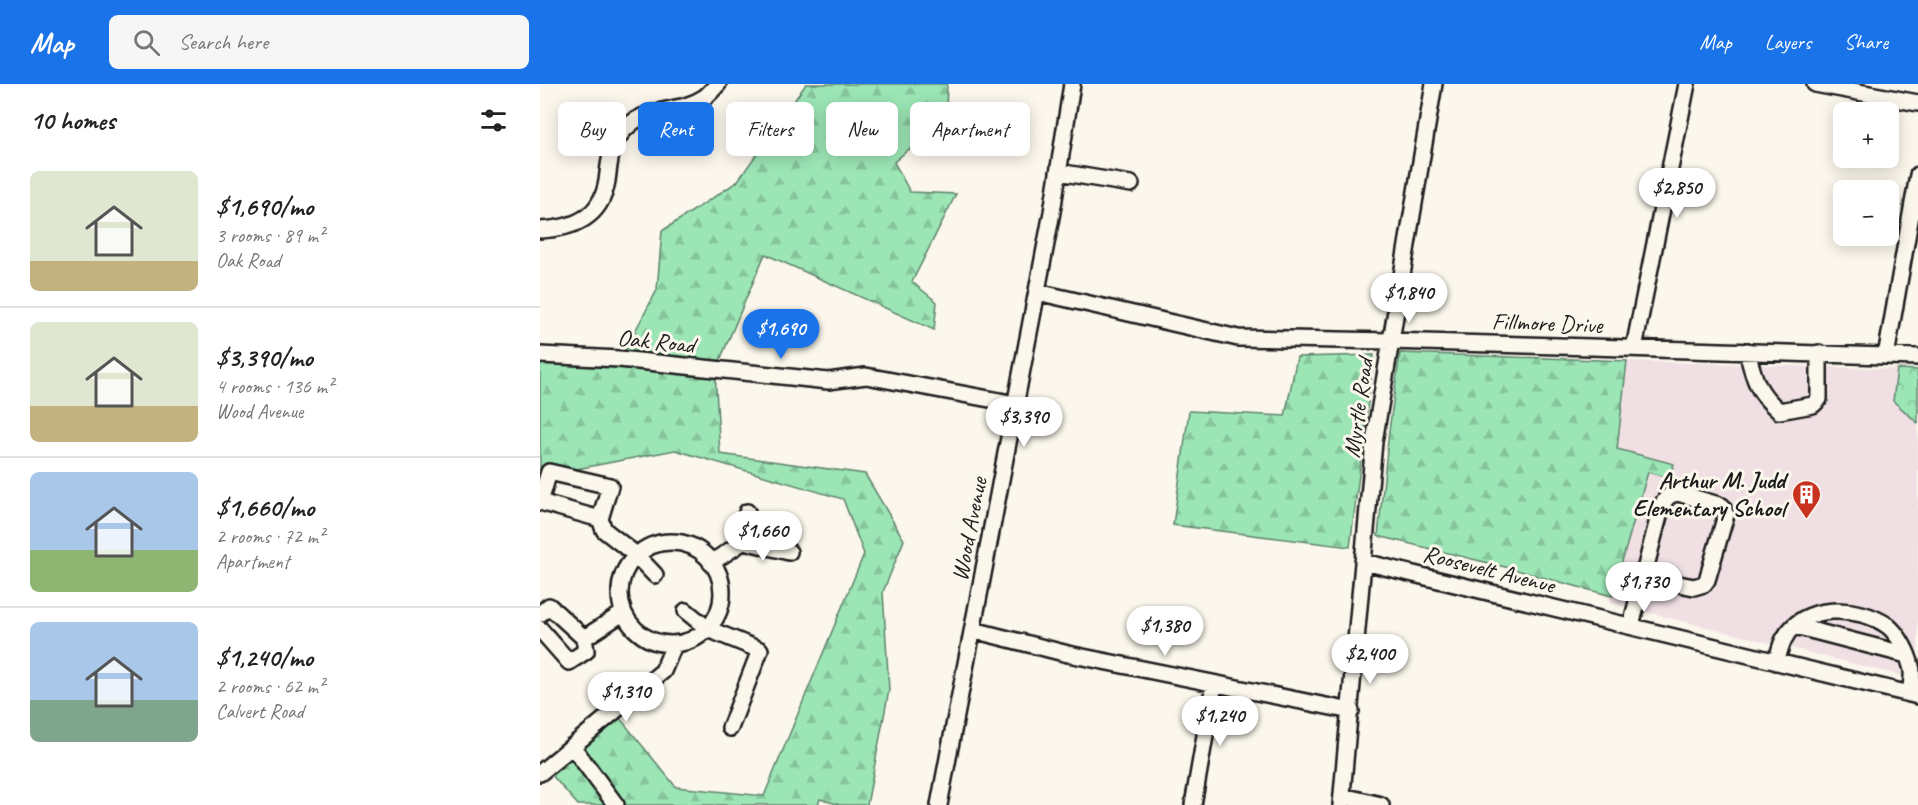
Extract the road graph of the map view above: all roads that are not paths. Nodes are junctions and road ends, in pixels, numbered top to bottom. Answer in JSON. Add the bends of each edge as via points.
{"nodes":[{"id":1,"x":718,"y":84,"type":"edge"},
{"id":2,"x":1072,"y":84,"type":"edge"},
{"id":3,"x":1434,"y":84,"type":"edge"},
{"id":4,"x":1687,"y":84,"type":"edge"},
{"id":5,"x":1815,"y":84,"type":"edge"},
{"id":6,"x":1918,"y":103,"type":"edge"},
{"id":7,"x":1058,"y":172,"type":"junction"},
{"id":8,"x":1918,"y":175,"type":"edge"},
{"id":9,"x":1131,"y":184,"type":"dead end"},
{"id":10,"x":540,"y":230,"type":"edge"},
{"id":11,"x":1036,"y":292,"type":"junction"},
{"id":12,"x":1390,"y":340,"type":"junction"},
{"id":13,"x":1634,"y":348,"type":"junction"},
{"id":14,"x":1747,"y":351,"type":"junction"},
{"id":15,"x":1819,"y":353,"type":"junction"},
{"id":16,"x":540,"y":355,"type":"edge"},
{"id":17,"x":1886,"y":356,"type":"junction"},
{"id":18,"x":1918,"y":357,"type":"edge"},
{"id":19,"x":1016,"y":404,"type":"junction"},
{"id":20,"x":747,"y":512,"type":"dead end"},
{"id":21,"x":600,"y":519,"type":"junction"},
{"id":22,"x":744,"y":541,"type":"junction"},
{"id":23,"x":789,"y":552,"type":"dead end"},
{"id":24,"x":636,"y":555,"type":"junction"},
{"id":25,"x":1364,"y":562,"type":"junction"},
{"id":26,"x":711,"y":563,"type":"junction"},
{"id":27,"x":655,"y":575,"type":"dead end"},
{"id":28,"x":1643,"y":577,"type":"junction"},
{"id":29,"x":686,"y":611,"type":"dead end"},
{"id":30,"x":624,"y":613,"type":"junction"},
{"id":31,"x":540,"y":614,"type":"edge"},
{"id":32,"x":1631,"y":626,"type":"junction"},
{"id":33,"x":1795,"y":626,"type":"junction"},
{"id":34,"x":540,"y":629,"type":"edge"},
{"id":35,"x":708,"y":629,"type":"junction"},
{"id":36,"x":973,"y":630,"type":"junction"},
{"id":37,"x":584,"y":638,"type":"junction"},
{"id":38,"x":674,"y":645,"type":"junction"},
{"id":39,"x":1907,"y":655,"type":"junction"},
{"id":40,"x":1776,"y":662,"type":"junction"},
{"id":41,"x":1214,"y":684,"type":"junction"},
{"id":42,"x":1914,"y":695,"type":"edge"},
{"id":43,"x":1351,"y":711,"type":"junction"},
{"id":44,"x":730,"y":728,"type":"dead end"},
{"id":45,"x":572,"y":746,"type":"junction"},
{"id":46,"x":540,"y":772,"type":"edge"},
{"id":47,"x":1342,"y":800,"type":"edge"},
{"id":48,"x":616,"y":805,"type":"edge"},
{"id":49,"x":939,"y":805,"type":"edge"},
{"id":50,"x":1193,"y":805,"type":"edge"},
{"id":51,"x":1381,"y":805,"type":"edge"}],
"edges":[{"from":1,"to":10,"type":"street","via":[[705,97],[634,120],[618,138],[610,158],[602,200],[576,223]]},
{"from":2,"to":7,"type":"street","name":"Wood Avenue"},
{"from":3,"to":12,"type":"street","name":"Myrtle Road"},
{"from":4,"to":13,"type":"street"},
{"from":5,"to":6,"type":"street"},
{"from":7,"to":9,"type":"street"},
{"from":7,"to":11,"type":"street","name":"Wood Avenue"},
{"from":8,"to":17,"type":"street"},
{"from":11,"to":12,"type":"street","name":"Fillmore Drive","via":[[1239,339]]},
{"from":11,"to":19,"type":"street","name":"Wood Avenue"},
{"from":12,"to":13,"type":"street","name":"Fillmore Drive"},
{"from":12,"to":25,"type":"street","name":"Myrtle Road","via":[[1374,442]]},
{"from":13,"to":14,"type":"street","name":"Fillmore Drive"},
{"from":14,"to":15,"type":"street","name":"Fillmore Drive"},
{"from":14,"to":15,"type":"street","via":[[1765,399],[1779,411],[1813,405],[1819,399]]},
{"from":15,"to":17,"type":"street","name":"Fillmore Drive"},
{"from":16,"to":19,"type":"street","name":"Oak Road","via":[[619,359],[828,381],[866,376]]},
{"from":17,"to":18,"type":"street","name":"Fillmore Drive"},
{"from":19,"to":36,"type":"street","name":"Wood Avenue"},
{"from":20,"to":22,"type":"street"},
{"from":21,"to":21,"type":"street","via":[[540,502],[549,472],[610,486]]},
{"from":21,"to":24,"type":"street","via":[[604,530]]},
{"from":22,"to":23,"type":"street"},
{"from":22,"to":26,"type":"street"},
{"from":24,"to":26,"type":"street","via":[[655,544],[678,542],[700,551]]},
{"from":24,"to":27,"type":"street"},
{"from":24,"to":30,"type":"street","via":[[620,585]]},
{"from":25,"to":32,"type":"street","name":"Roosevelt Avenue"},
{"from":25,"to":43,"type":"street","name":"Myrtle Road"},
{"from":26,"to":35,"type":"street","via":[[720,578],[722,601]]},
{"from":28,"to":28,"type":"street","via":[[1665,499],[1678,493],[1722,506],[1726,515],[1704,584],[1694,588]]},
{"from":28,"to":32,"type":"street"},
{"from":29,"to":35,"type":"street"},
{"from":30,"to":37,"type":"street"},
{"from":30,"to":38,"type":"street","via":[[642,636]]},
{"from":31,"to":37,"type":"street","via":[[549,606]]},
{"from":32,"to":40,"type":"street","name":"Roosevelt Avenue"},
{"from":33,"to":39,"type":"street"},
{"from":33,"to":39,"type":"street","via":[[1806,617],[1823,612],[1842,610],[1865,615],[1889,627]]},
{"from":33,"to":40,"type":"street","via":[[1783,639]]},
{"from":34,"to":37,"type":"street","via":[[569,662],[586,651]]},
{"from":35,"to":38,"type":"street","via":[[696,638]]},
{"from":35,"to":44,"type":"street","via":[[760,650]]},
{"from":36,"to":41,"type":"street"},
{"from":36,"to":49,"type":"street","name":"Wood Avenue"},
{"from":38,"to":45,"type":"street","via":[[663,671]]},
{"from":39,"to":42,"type":"street"},
{"from":40,"to":42,"type":"street","name":"Roosevelt Avenue"},
{"from":41,"to":43,"type":"street"},
{"from":41,"to":50,"type":"street"},
{"from":43,"to":47,"type":"street","name":"Myrtle Road"},
{"from":45,"to":46,"type":"street"},
{"from":45,"to":48,"type":"street"},
{"from":47,"to":51,"type":"street"}]}
